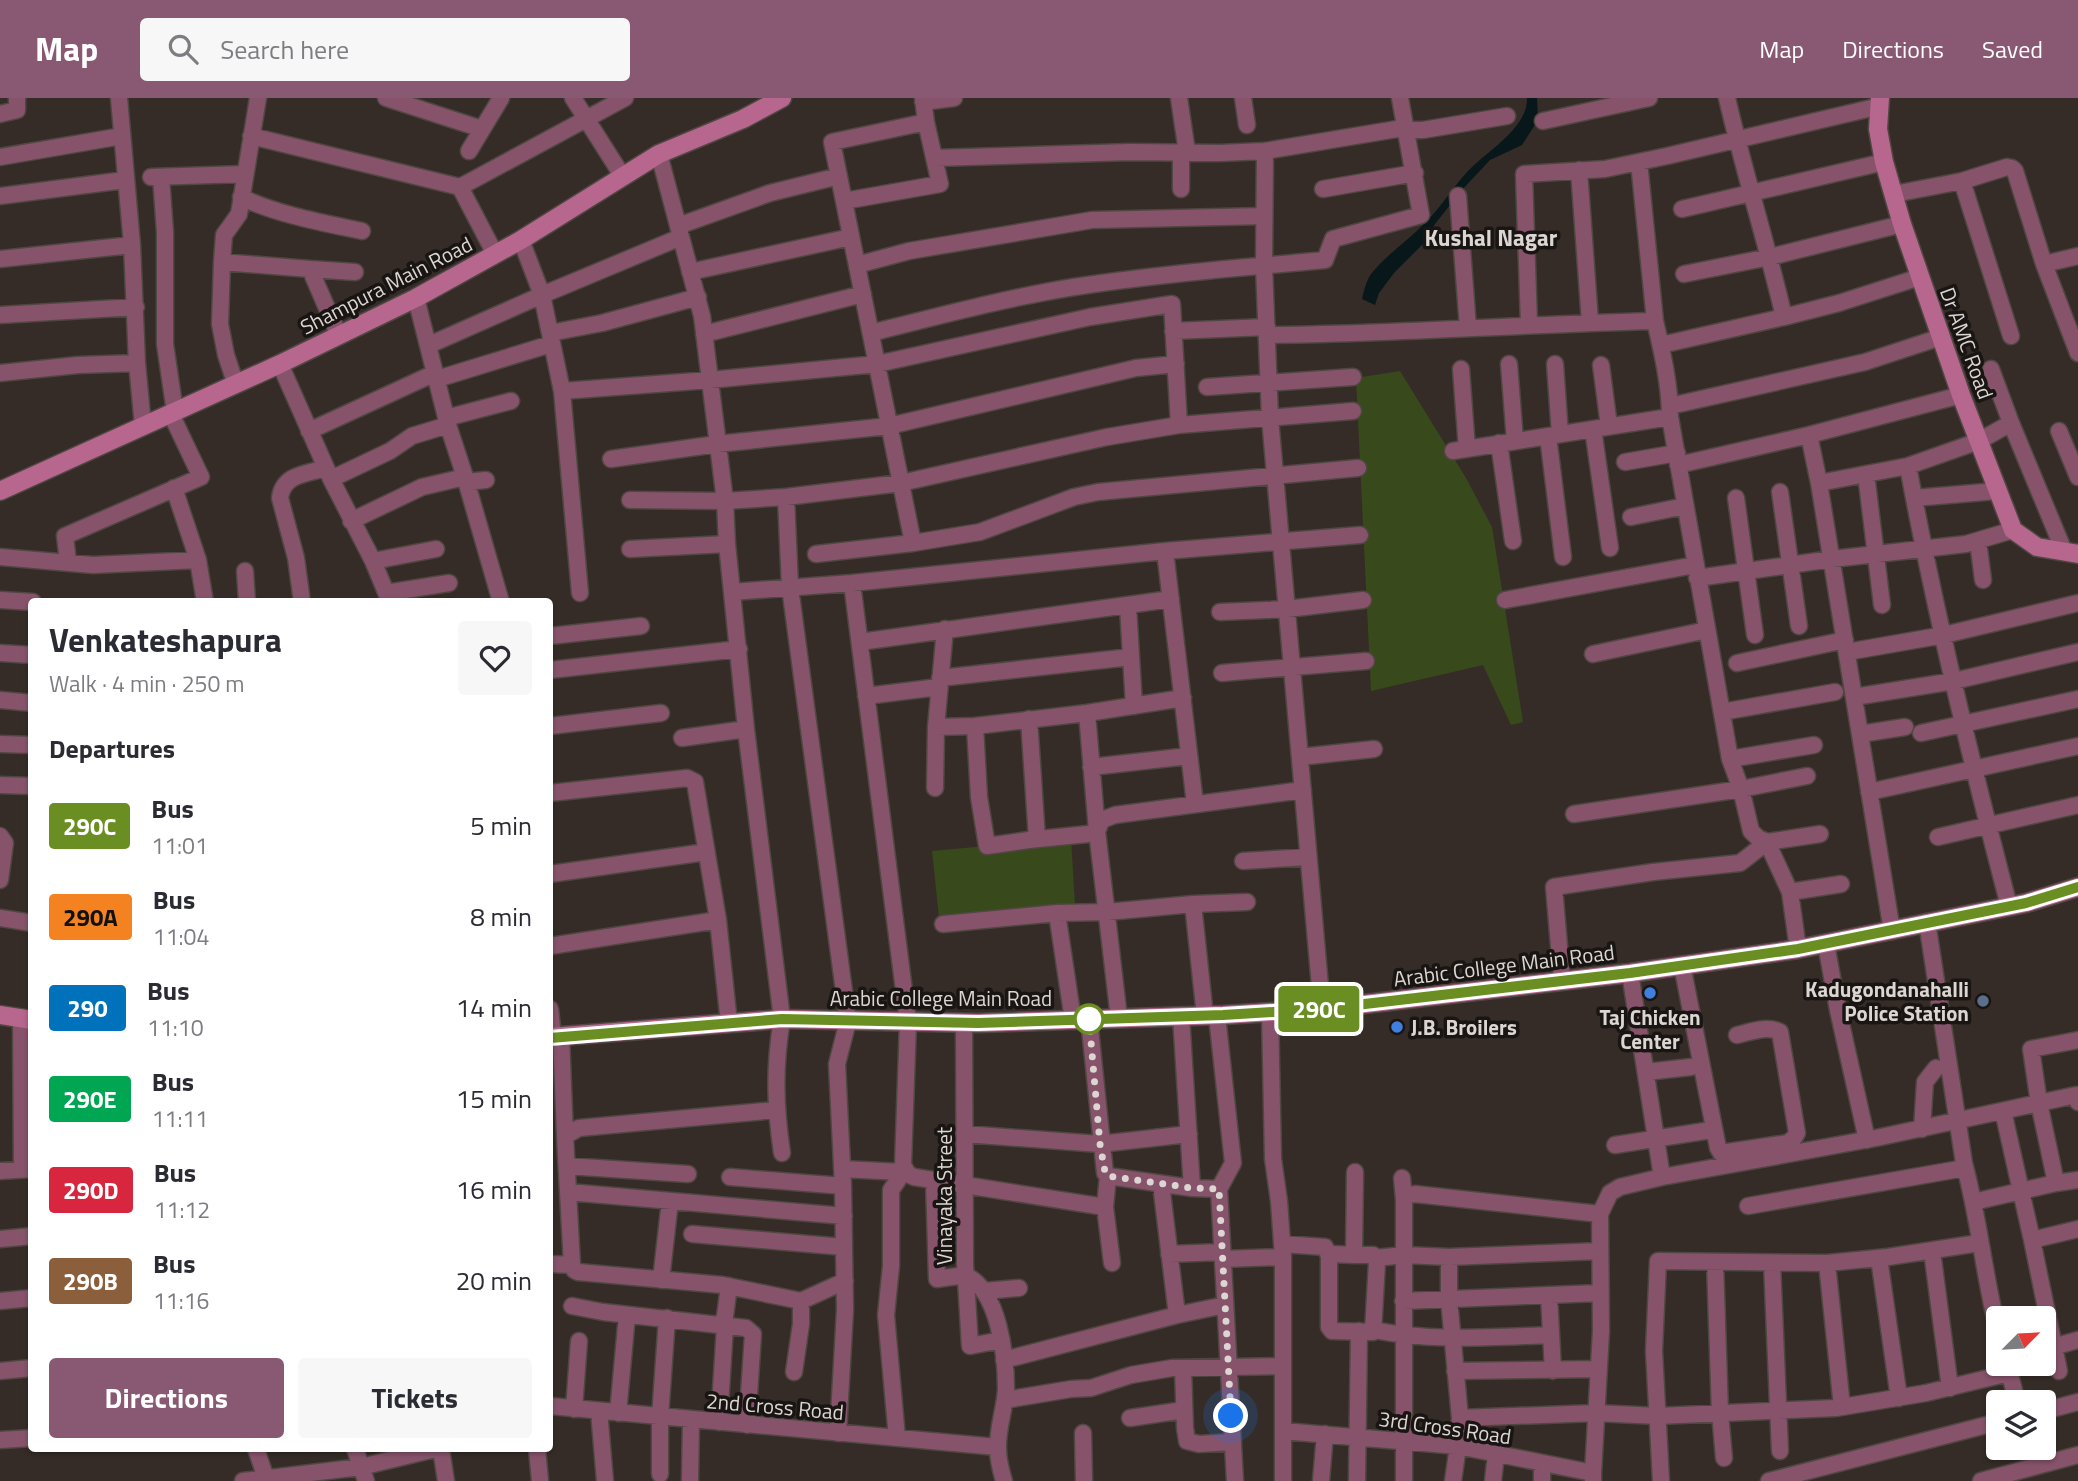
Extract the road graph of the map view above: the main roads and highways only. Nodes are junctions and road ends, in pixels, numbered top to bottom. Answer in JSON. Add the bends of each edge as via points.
{"nodes":[{"id":1,"x":782,"y":98,"type":"edge"},
{"id":2,"x":1880,"y":102,"type":"edge"},
{"id":3,"x":0,"y":491,"type":"edge"},
{"id":4,"x":2071,"y":553,"type":"edge"},
{"id":5,"x":2078,"y":887,"type":"edge"},
{"id":6,"x":0,"y":1015,"type":"edge"},
{"id":7,"x":26,"y":1019,"type":"edge"},
{"id":8,"x":554,"y":1037,"type":"edge"}],
"edges":[{"from":1,"to":3,"type":"main road","name":"Shampura Main Road","via":[[743,120],[659,154],[521,240],[415,298]]},
{"from":2,"to":4,"type":"main road","name":"Dr AMC Road","via":[[1878,129],[1902,224],[2013,530],[2037,547]]},
{"from":5,"to":8,"type":"main road","name":"Arabic College Main Road","via":[[2026,903],[1798,949],[1322,1009],[964,1023],[782,1019]]},
{"from":6,"to":7,"type":"main road"}]}
